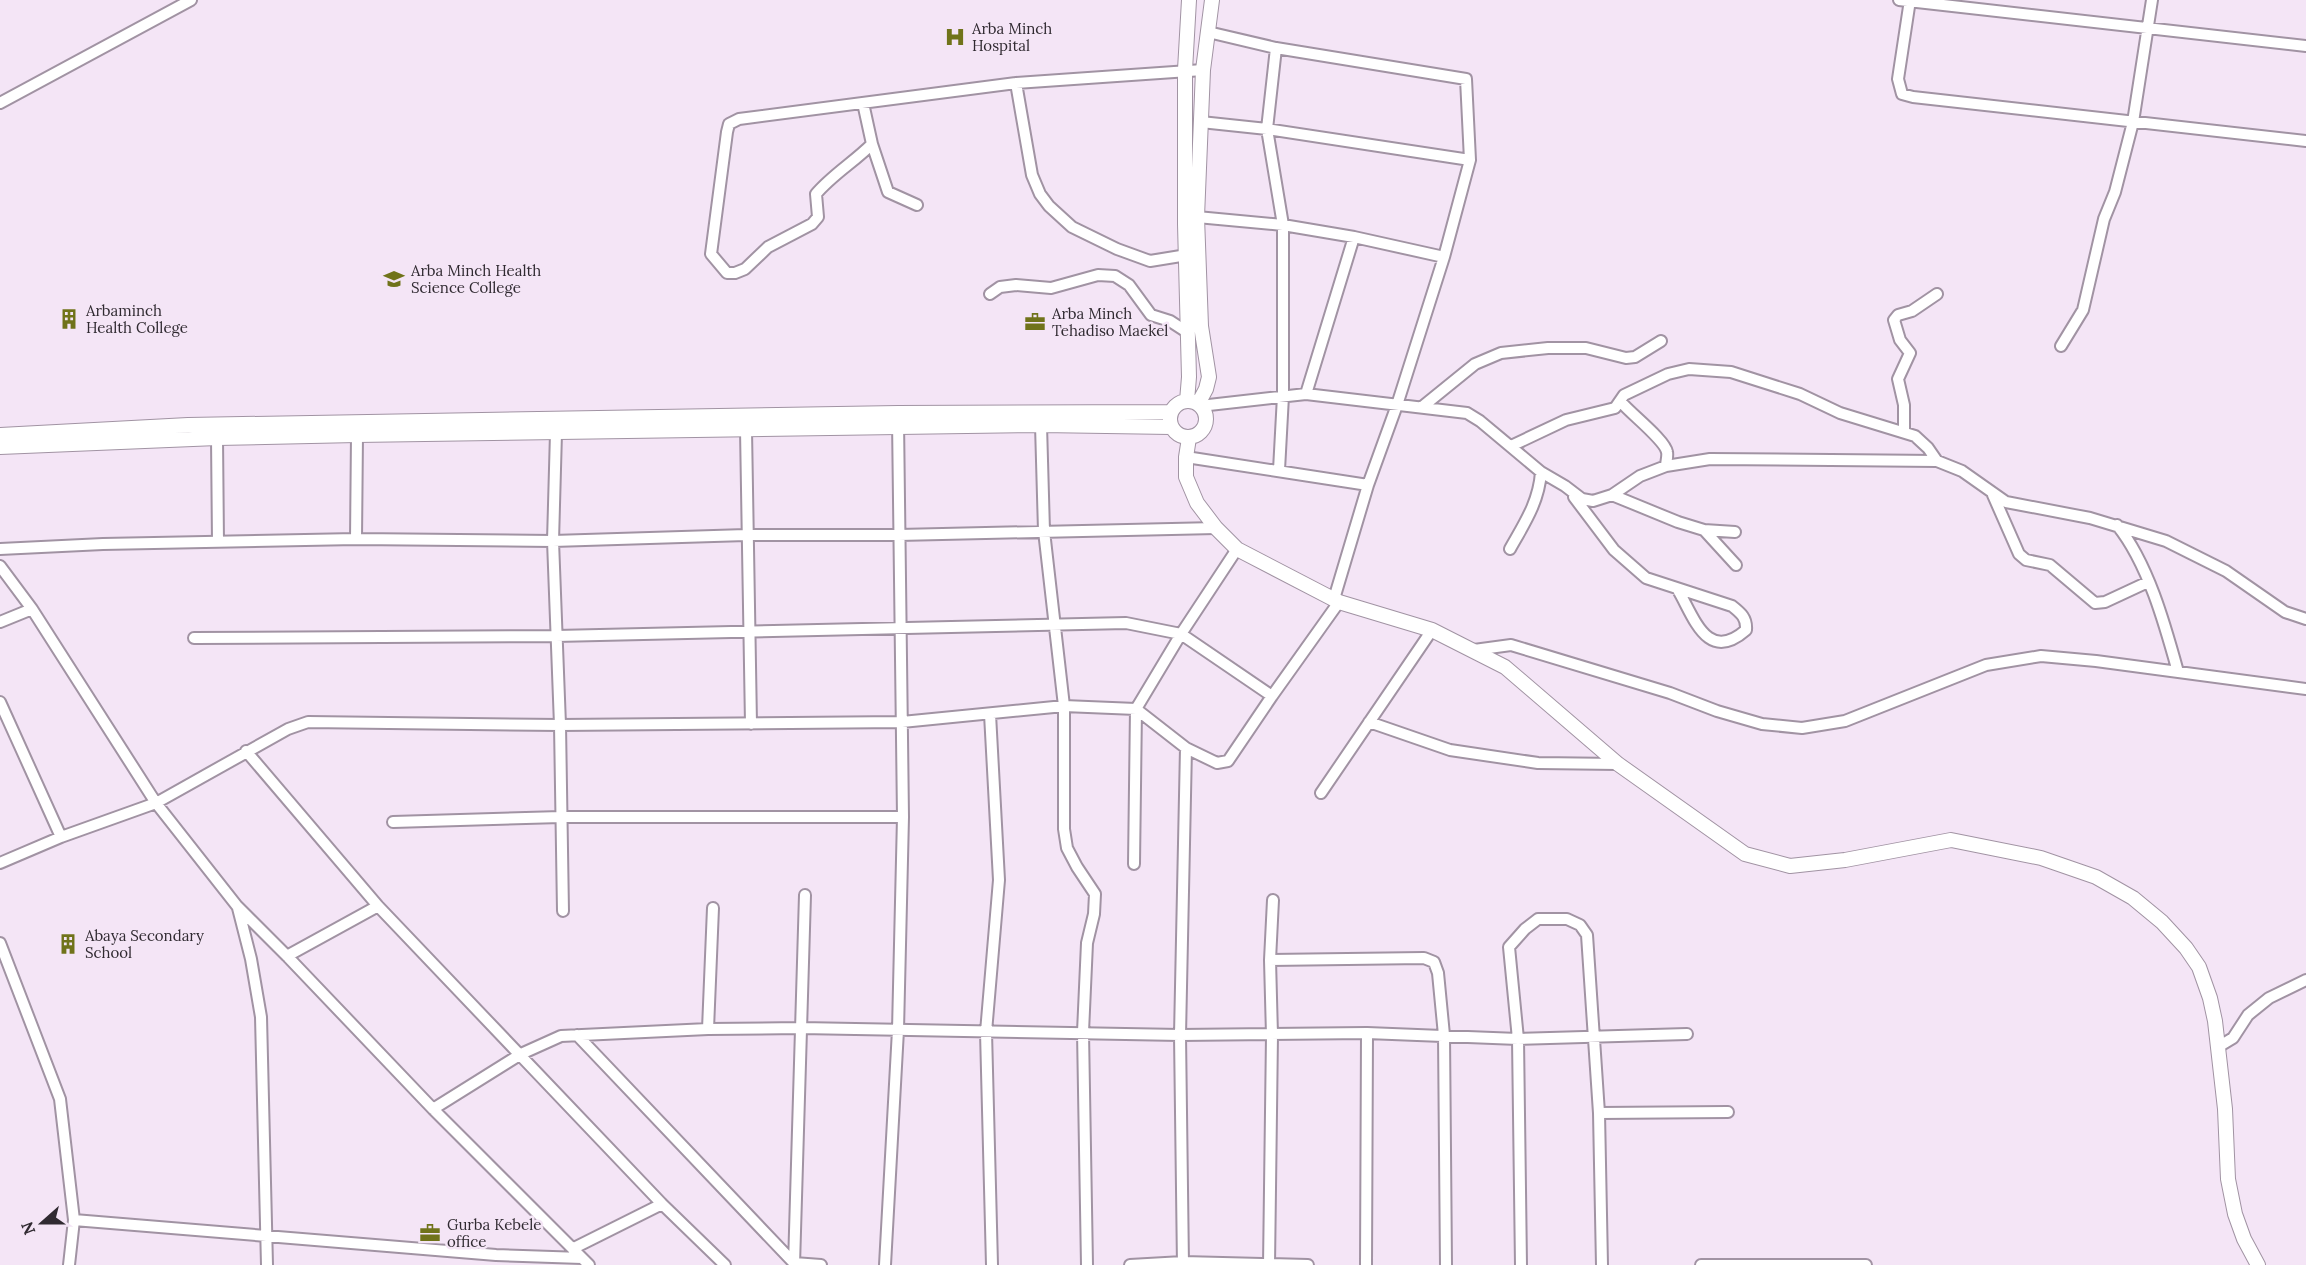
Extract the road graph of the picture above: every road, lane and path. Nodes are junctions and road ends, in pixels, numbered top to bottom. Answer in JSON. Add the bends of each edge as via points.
{"nodes":[{"id":1,"x":191,"y":0,"type":"edge"},
{"id":2,"x":1189,"y":0,"type":"edge"},
{"id":3,"x":1212,"y":0,"type":"edge"},
{"id":4,"x":2152,"y":0,"type":"edge"},
{"id":5,"x":1906,"y":1,"type":"edge"},
{"id":6,"x":2148,"y":29,"type":"junction"},
{"id":7,"x":1208,"y":32,"type":"junction"},
{"id":8,"x":2306,"y":46,"type":"edge"},
{"id":9,"x":1276,"y":48,"type":"junction"},
{"id":10,"x":1185,"y":70,"type":"junction"},
{"id":11,"x":1203,"y":70,"type":"junction"},
{"id":12,"x":1016,"y":83,"type":"junction"},
{"id":13,"x":863,"y":103,"type":"junction"},
{"id":14,"x":0,"y":104,"type":"edge"},
{"id":15,"x":1201,"y":122,"type":"junction"},
{"id":16,"x":2133,"y":122,"type":"junction"},
{"id":17,"x":1267,"y":129,"type":"junction"},
{"id":18,"x":2306,"y":141,"type":"edge"},
{"id":19,"x":872,"y":144,"type":"junction"},
{"id":20,"x":1470,"y":160,"type":"junction"},
{"id":21,"x":917,"y":206,"type":"dead end"},
{"id":22,"x":1197,"y":217,"type":"junction"},
{"id":23,"x":1283,"y":225,"type":"junction"},
{"id":24,"x":1354,"y":237,"type":"junction"},
{"id":25,"x":1186,"y":255,"type":"junction"},
{"id":26,"x":1444,"y":257,"type":"junction"},
{"id":27,"x":990,"y":294,"type":"dead end"},
{"id":28,"x":1937,"y":294,"type":"dead end"},
{"id":29,"x":1187,"y":332,"type":"junction"},
{"id":30,"x":1661,"y":341,"type":"dead end"},
{"id":31,"x":2061,"y":346,"type":"dead end"},
{"id":32,"x":1306,"y":394,"type":"junction"},
{"id":33,"x":1283,"y":396,"type":"junction"},
{"id":34,"x":1621,"y":402,"type":"junction"},
{"id":35,"x":1195,"y":404,"type":"junction"},
{"id":36,"x":1397,"y":405,"type":"junction"},
{"id":37,"x":1422,"y":407,"type":"junction"},
{"id":38,"x":1171,"y":412,"type":"junction"},
{"id":39,"x":898,"y":413,"type":"junction"},
{"id":40,"x":1041,"y":426,"type":"junction"},
{"id":41,"x":1171,"y":427,"type":"junction"},
{"id":42,"x":897,"y":428,"type":"junction"},
{"id":43,"x":746,"y":430,"type":"junction"},
{"id":44,"x":1904,"y":432,"type":"junction"},
{"id":45,"x":556,"y":433,"type":"junction"},
{"id":46,"x":0,"y":435,"type":"edge"},
{"id":47,"x":357,"y":435,"type":"junction"},
{"id":48,"x":218,"y":438,"type":"junction"},
{"id":49,"x":1189,"y":438,"type":"junction"},
{"id":50,"x":1511,"y":446,"type":"junction"},
{"id":51,"x":0,"y":447,"type":"edge"},
{"id":52,"x":1186,"y":456,"type":"junction"},
{"id":53,"x":1936,"y":461,"type":"junction"},
{"id":54,"x":1666,"y":466,"type":"junction"},
{"id":55,"x":1279,"y":470,"type":"junction"},
{"id":56,"x":1541,"y":472,"type":"junction"},
{"id":57,"x":1368,"y":485,"type":"junction"},
{"id":58,"x":1565,"y":486,"type":"junction"},
{"id":59,"x":1612,"y":495,"type":"junction"},
{"id":60,"x":1993,"y":495,"type":"junction"},
{"id":61,"x":2117,"y":525,"type":"junction"},
{"id":62,"x":1216,"y":528,"type":"junction"},
{"id":63,"x":1704,"y":530,"type":"junction"},
{"id":64,"x":1044,"y":531,"type":"junction"},
{"id":65,"x":1735,"y":532,"type":"dead end"},
{"id":66,"x":746,"y":535,"type":"junction"},
{"id":67,"x":899,"y":535,"type":"junction"},
{"id":68,"x":356,"y":539,"type":"junction"},
{"id":69,"x":553,"y":541,"type":"junction"},
{"id":70,"x":218,"y":542,"type":"junction"},
{"id":71,"x":0,"y":549,"type":"edge"},
{"id":72,"x":1237,"y":549,"type":"junction"},
{"id":73,"x":1510,"y":549,"type":"dead end"},
{"id":74,"x":1736,"y":565,"type":"dead end"},
{"id":75,"x":0,"y":566,"type":"edge"},
{"id":76,"x":2148,"y":582,"type":"junction"},
{"id":77,"x":1678,"y":590,"type":"junction"},
{"id":78,"x":1336,"y":600,"type":"junction"},
{"id":79,"x":32,"y":609,"type":"junction"},
{"id":80,"x":2306,"y":619,"type":"edge"},
{"id":81,"x":0,"y":622,"type":"edge"},
{"id":82,"x":1055,"y":625,"type":"junction"},
{"id":83,"x":900,"y":628,"type":"junction"},
{"id":84,"x":1432,"y":630,"type":"junction"},
{"id":85,"x":748,"y":632,"type":"junction"},
{"id":86,"x":1181,"y":634,"type":"junction"},
{"id":87,"x":556,"y":636,"type":"junction"},
{"id":88,"x":194,"y":638,"type":"dead end"},
{"id":89,"x":1474,"y":650,"type":"junction"},
{"id":90,"x":2178,"y":672,"type":"junction"},
{"id":91,"x":2306,"y":689,"type":"edge"},
{"id":92,"x":1272,"y":696,"type":"junction"},
{"id":93,"x":0,"y":702,"type":"edge"},
{"id":94,"x":1064,"y":706,"type":"junction"},
{"id":95,"x":1136,"y":709,"type":"junction"},
{"id":96,"x":990,"y":714,"type":"junction"},
{"id":97,"x":902,"y":722,"type":"junction"},
{"id":98,"x":1369,"y":722,"type":"junction"},
{"id":99,"x":751,"y":724,"type":"junction"},
{"id":100,"x":560,"y":725,"type":"junction"},
{"id":101,"x":1186,"y":748,"type":"junction"},
{"id":102,"x":246,"y":751,"type":"junction"},
{"id":103,"x":1618,"y":764,"type":"junction"},
{"id":104,"x":1321,"y":793,"type":"dead end"},
{"id":105,"x":156,"y":803,"type":"junction"},
{"id":106,"x":561,"y":817,"type":"junction"},
{"id":107,"x":903,"y":817,"type":"junction"},
{"id":108,"x":393,"y":822,"type":"dead end"},
{"id":109,"x":61,"y":837,"type":"junction"},
{"id":110,"x":0,"y":863,"type":"edge"},
{"id":111,"x":1134,"y":864,"type":"dead end"},
{"id":112,"x":805,"y":896,"type":"dead end"},
{"id":113,"x":1273,"y":900,"type":"dead end"},
{"id":114,"x":237,"y":906,"type":"junction"},
{"id":115,"x":378,"y":906,"type":"junction"},
{"id":116,"x":713,"y":908,"type":"dead end"},
{"id":117,"x":563,"y":910,"type":"dead end"},
{"id":118,"x":0,"y":943,"type":"edge"},
{"id":119,"x":287,"y":956,"type":"junction"},
{"id":120,"x":1270,"y":960,"type":"junction"},
{"id":121,"x":2306,"y":980,"type":"edge"},
{"id":122,"x":708,"y":1029,"type":"junction"},
{"id":123,"x":801,"y":1029,"type":"junction"},
{"id":124,"x":898,"y":1030,"type":"junction"},
{"id":125,"x":986,"y":1032,"type":"junction"},
{"id":126,"x":1083,"y":1032,"type":"junction"},
{"id":127,"x":1367,"y":1033,"type":"junction"},
{"id":128,"x":1687,"y":1034,"type":"dead end"},
{"id":129,"x":577,"y":1035,"type":"junction"},
{"id":130,"x":1180,"y":1035,"type":"junction"},
{"id":131,"x":1272,"y":1035,"type":"junction"},
{"id":132,"x":1444,"y":1035,"type":"junction"},
{"id":133,"x":1595,"y":1036,"type":"junction"},
{"id":134,"x":1518,"y":1039,"type":"junction"},
{"id":135,"x":2218,"y":1047,"type":"junction"},
{"id":136,"x":521,"y":1054,"type":"junction"},
{"id":137,"x":433,"y":1109,"type":"junction"},
{"id":138,"x":1599,"y":1113,"type":"junction"},
{"id":139,"x":1728,"y":1113,"type":"dead end"},
{"id":140,"x":662,"y":1204,"type":"junction"},
{"id":141,"x":74,"y":1220,"type":"junction"},
{"id":142,"x":268,"y":1238,"type":"junction"},
{"id":143,"x":574,"y":1248,"type":"junction"},
{"id":144,"x":586,"y":1261,"type":"edge"},
{"id":145,"x":794,"y":1264,"type":"edge"},
{"id":146,"x":1184,"y":1264,"type":"edge"},
{"id":147,"x":1269,"y":1264,"type":"edge"},
{"id":148,"x":69,"y":1265,"type":"edge"},
{"id":149,"x":267,"y":1265,"type":"edge"},
{"id":150,"x":725,"y":1265,"type":"edge"},
{"id":151,"x":821,"y":1265,"type":"edge"},
{"id":152,"x":885,"y":1265,"type":"edge"},
{"id":153,"x":992,"y":1265,"type":"edge"},
{"id":154,"x":1087,"y":1265,"type":"edge"},
{"id":155,"x":1130,"y":1265,"type":"edge"},
{"id":156,"x":1308,"y":1265,"type":"edge"},
{"id":157,"x":1366,"y":1265,"type":"edge"},
{"id":158,"x":1446,"y":1265,"type":"edge"},
{"id":159,"x":1521,"y":1265,"type":"edge"},
{"id":160,"x":1602,"y":1265,"type":"edge"},
{"id":161,"x":1701,"y":1265,"type":"edge"},
{"id":162,"x":1866,"y":1265,"type":"edge"},
{"id":163,"x":2258,"y":1265,"type":"edge"}],
"edges":[{"from":1,"to":14,"type":"street"},
{"from":2,"to":10,"type":"main road"},
{"from":3,"to":7,"type":"main road"},
{"from":4,"to":6,"type":"street"},
{"from":5,"to":6,"type":"street"},
{"from":5,"to":16,"type":"street","via":[[1898,79],[1902,94]]},
{"from":6,"to":8,"type":"street"},
{"from":6,"to":16,"type":"street"},
{"from":7,"to":9,"type":"street"},
{"from":7,"to":11,"type":"main road"},
{"from":9,"to":17,"type":"street"},
{"from":9,"to":20,"type":"street","via":[[1466,79]]},
{"from":10,"to":11,"type":"street"},
{"from":10,"to":12,"type":"street"},
{"from":10,"to":25,"type":"main road"},
{"from":11,"to":15,"type":"main road"},
{"from":12,"to":13,"type":"street"},
{"from":12,"to":25,"type":"street","via":[[1032,176],[1049,206],[1072,227],[1150,261]]},
{"from":13,"to":19,"type":"street"},
{"from":13,"to":19,"type":"street","via":[[739,119],[729,124],[711,254],[717,264],[727,273],[746,269],[768,247],[812,224],[818,217],[816,194]]},
{"from":15,"to":17,"type":"street"},
{"from":15,"to":22,"type":"main road"},
{"from":16,"to":18,"type":"street"},
{"from":16,"to":31,"type":"street","via":[[2104,219],[2083,310]]},
{"from":17,"to":20,"type":"street"},
{"from":17,"to":23,"type":"street"},
{"from":19,"to":21,"type":"street","via":[[888,192]]},
{"from":20,"to":26,"type":"street"},
{"from":22,"to":23,"type":"street"},
{"from":22,"to":35,"type":"main road","via":[[1202,326],[1209,377]]},
{"from":23,"to":24,"type":"street"},
{"from":23,"to":33,"type":"street"},
{"from":24,"to":26,"type":"street"},
{"from":24,"to":32,"type":"street"},
{"from":25,"to":29,"type":"main road"},
{"from":26,"to":36,"type":"street"},
{"from":27,"to":29,"type":"street","via":[[1000,287],[1051,288],[1098,275],[1115,276],[1129,285],[1151,315]]},
{"from":28,"to":44,"type":"street","via":[[1894,320],[1910,353],[1898,379],[1904,405]]},
{"from":29,"to":35,"type":"main road"},
{"from":30,"to":37,"type":"street","via":[[1635,357],[1626,358],[1586,348],[1501,353],[1475,364]]},
{"from":32,"to":33,"type":"street"},
{"from":32,"to":36,"type":"street"},
{"from":33,"to":35,"type":"street"},
{"from":33,"to":55,"type":"street"},
{"from":34,"to":44,"type":"street","via":[[1624,395],[1668,374],[1689,369],[1731,372],[1800,394],[1840,413]]},
{"from":34,"to":50,"type":"street","via":[[1615,408],[1566,420]]},
{"from":34,"to":54,"type":"street","via":[[1663,444]]},
{"from":35,"to":38,"type":"main road","via":[[1177,405]]},
{"from":35,"to":49,"type":"main road","via":[[1204,410],[1206,422],[1200,433]]},
{"from":36,"to":37,"type":"street"},
{"from":36,"to":57,"type":"street"},
{"from":37,"to":50,"type":"street","via":[[1467,413]]},
{"from":38,"to":39,"type":"main road"},
{"from":38,"to":41,"type":"main road"},
{"from":39,"to":42,"type":"street"},
{"from":39,"to":46,"type":"main road","via":[[188,425]]},
{"from":40,"to":41,"type":"main road"},
{"from":40,"to":42,"type":"main road"},
{"from":40,"to":64,"type":"street"},
{"from":41,"to":49,"type":"main road","via":[[1178,435]]},
{"from":42,"to":43,"type":"main road"},
{"from":42,"to":67,"type":"street"},
{"from":43,"to":45,"type":"main road"},
{"from":43,"to":66,"type":"street"},
{"from":44,"to":53,"type":"street","via":[[1915,436]]},
{"from":45,"to":47,"type":"main road"},
{"from":45,"to":69,"type":"street"},
{"from":47,"to":48,"type":"main road"},
{"from":47,"to":68,"type":"street"},
{"from":48,"to":51,"type":"main road"},
{"from":48,"to":70,"type":"street"},
{"from":49,"to":52,"type":"main road"},
{"from":50,"to":56,"type":"street"},
{"from":52,"to":55,"type":"street"},
{"from":52,"to":62,"type":"main road","via":[[1186,477],[1197,503]]},
{"from":53,"to":54,"type":"street","via":[[1710,459]]},
{"from":53,"to":60,"type":"street","via":[[1962,471]]},
{"from":54,"to":59,"type":"street","via":[[1640,476]]},
{"from":55,"to":57,"type":"street"},
{"from":56,"to":58,"type":"street"},
{"from":56,"to":73,"type":"street","via":[[1534,507]]},
{"from":57,"to":78,"type":"street"},
{"from":58,"to":59,"type":"street","via":[[1582,499],[1593,501]]},
{"from":58,"to":77,"type":"street","via":[[1630,565],[1646,578]]},
{"from":59,"to":63,"type":"street"},
{"from":60,"to":61,"type":"street","via":[[2024,507]]},
{"from":60,"to":76,"type":"street","via":[[2019,554],[2026,560],[2050,565],[2095,603],[2105,603]]},
{"from":61,"to":76,"type":"street","via":[[2128,538]]},
{"from":61,"to":80,"type":"street","via":[[2194,554],[2285,612]]},
{"from":62,"to":64,"type":"street"},
{"from":62,"to":72,"type":"main road"},
{"from":63,"to":65,"type":"street"},
{"from":63,"to":74,"type":"street"},
{"from":64,"to":67,"type":"street"},
{"from":64,"to":82,"type":"street"},
{"from":66,"to":67,"type":"street"},
{"from":66,"to":69,"type":"street"},
{"from":66,"to":85,"type":"street"},
{"from":67,"to":83,"type":"street"},
{"from":68,"to":69,"type":"street"},
{"from":68,"to":70,"type":"street"},
{"from":69,"to":87,"type":"street"},
{"from":70,"to":71,"type":"street"},
{"from":72,"to":78,"type":"main road"},
{"from":72,"to":86,"type":"street"},
{"from":75,"to":79,"type":"street"},
{"from":76,"to":90,"type":"street","via":[[2162,613]]},
{"from":77,"to":77,"type":"street","via":[[1732,606],[1747,622],[1746,630],[1729,641],[1710,639],[1701,632]]},
{"from":78,"to":84,"type":"main road"},
{"from":78,"to":92,"type":"street"},
{"from":79,"to":81,"type":"street"},
{"from":79,"to":105,"type":"street"},
{"from":82,"to":83,"type":"street"},
{"from":82,"to":86,"type":"street","via":[[1126,623]]},
{"from":82,"to":94,"type":"street"},
{"from":83,"to":85,"type":"street"},
{"from":83,"to":97,"type":"street"},
{"from":84,"to":89,"type":"main road"},
{"from":84,"to":98,"type":"street"},
{"from":85,"to":87,"type":"street"},
{"from":85,"to":99,"type":"street"},
{"from":86,"to":92,"type":"street"},
{"from":86,"to":95,"type":"street"},
{"from":87,"to":88,"type":"street"},
{"from":87,"to":100,"type":"street"},
{"from":89,"to":90,"type":"street","via":[[1511,645],[1762,724],[1802,728],[1845,721],[1986,665],[2041,656]]},
{"from":89,"to":103,"type":"main road","via":[[1505,667]]},
{"from":90,"to":91,"type":"street"},
{"from":92,"to":101,"type":"street","via":[[1228,761],[1216,764]]},
{"from":93,"to":109,"type":"street"},
{"from":94,"to":95,"type":"street"},
{"from":94,"to":96,"type":"street"},
{"from":94,"to":126,"type":"street","via":[[1067,848],[1095,894]]},
{"from":95,"to":101,"type":"street"},
{"from":95,"to":111,"type":"street"},
{"from":96,"to":97,"type":"street"},
{"from":96,"to":125,"type":"street","via":[[999,880]]},
{"from":97,"to":99,"type":"street"},
{"from":97,"to":107,"type":"street"},
{"from":98,"to":103,"type":"street","via":[[1450,750],[1538,763]]},
{"from":98,"to":104,"type":"street"},
{"from":99,"to":100,"type":"street"},
{"from":100,"to":102,"type":"street","via":[[308,722]]},
{"from":100,"to":106,"type":"street"},
{"from":101,"to":130,"type":"street"},
{"from":102,"to":105,"type":"street"},
{"from":102,"to":115,"type":"street"},
{"from":103,"to":135,"type":"main road","via":[[1728,843],[1769,862],[1790,866],[1813,864],[1951,840],[2041,858],[2096,877],[2133,897],[2186,948],[2199,967],[2210,998]]},
{"from":105,"to":109,"type":"street"},
{"from":105,"to":114,"type":"street"},
{"from":106,"to":107,"type":"street"},
{"from":106,"to":108,"type":"street"},
{"from":106,"to":117,"type":"street"},
{"from":107,"to":124,"type":"street"},
{"from":109,"to":110,"type":"street"},
{"from":112,"to":123,"type":"street"},
{"from":113,"to":120,"type":"street"},
{"from":114,"to":119,"type":"street"},
{"from":114,"to":142,"type":"street","via":[[261,1017]]},
{"from":115,"to":119,"type":"street"},
{"from":115,"to":136,"type":"street"},
{"from":116,"to":122,"type":"street"},
{"from":118,"to":141,"type":"street","via":[[60,1099]]},
{"from":119,"to":137,"type":"street"},
{"from":120,"to":131,"type":"street"},
{"from":120,"to":132,"type":"street","via":[[1424,958],[1434,962]]},
{"from":121,"to":135,"type":"street","via":[[2269,998],[2248,1016],[2233,1038]]},
{"from":122,"to":123,"type":"street"},
{"from":122,"to":129,"type":"street"},
{"from":123,"to":124,"type":"street"},
{"from":123,"to":145,"type":"street"},
{"from":124,"to":125,"type":"street"},
{"from":124,"to":152,"type":"street"},
{"from":125,"to":126,"type":"street"},
{"from":125,"to":153,"type":"street"},
{"from":126,"to":130,"type":"street"},
{"from":126,"to":154,"type":"street"},
{"from":127,"to":131,"type":"street"},
{"from":127,"to":132,"type":"street"},
{"from":127,"to":157,"type":"street"},
{"from":128,"to":133,"type":"street"},
{"from":129,"to":136,"type":"street","via":[[561,1036]]},
{"from":129,"to":145,"type":"street"},
{"from":130,"to":131,"type":"street"},
{"from":130,"to":146,"type":"street"},
{"from":131,"to":147,"type":"street"},
{"from":132,"to":134,"type":"street"},
{"from":132,"to":158,"type":"street"},
{"from":133,"to":134,"type":"street"},
{"from":133,"to":134,"type":"street","via":[[1587,935],[1580,925],[1566,919],[1538,919],[1509,946]]},
{"from":133,"to":138,"type":"street"},
{"from":134,"to":159,"type":"street"},
{"from":135,"to":163,"type":"main road","via":[[2228,1179],[2235,1214]]},
{"from":136,"to":137,"type":"street"},
{"from":136,"to":140,"type":"street"},
{"from":137,"to":143,"type":"street"},
{"from":138,"to":139,"type":"street"},
{"from":138,"to":160,"type":"street"},
{"from":140,"to":143,"type":"street"},
{"from":140,"to":150,"type":"street"},
{"from":141,"to":142,"type":"street"},
{"from":141,"to":148,"type":"street"},
{"from":142,"to":144,"type":"street"},
{"from":142,"to":149,"type":"street"},
{"from":143,"to":144,"type":"street"},
{"from":145,"to":151,"type":"street"},
{"from":146,"to":147,"type":"street"},
{"from":146,"to":155,"type":"street"},
{"from":147,"to":156,"type":"street"},
{"from":161,"to":162,"type":"street"}]}
